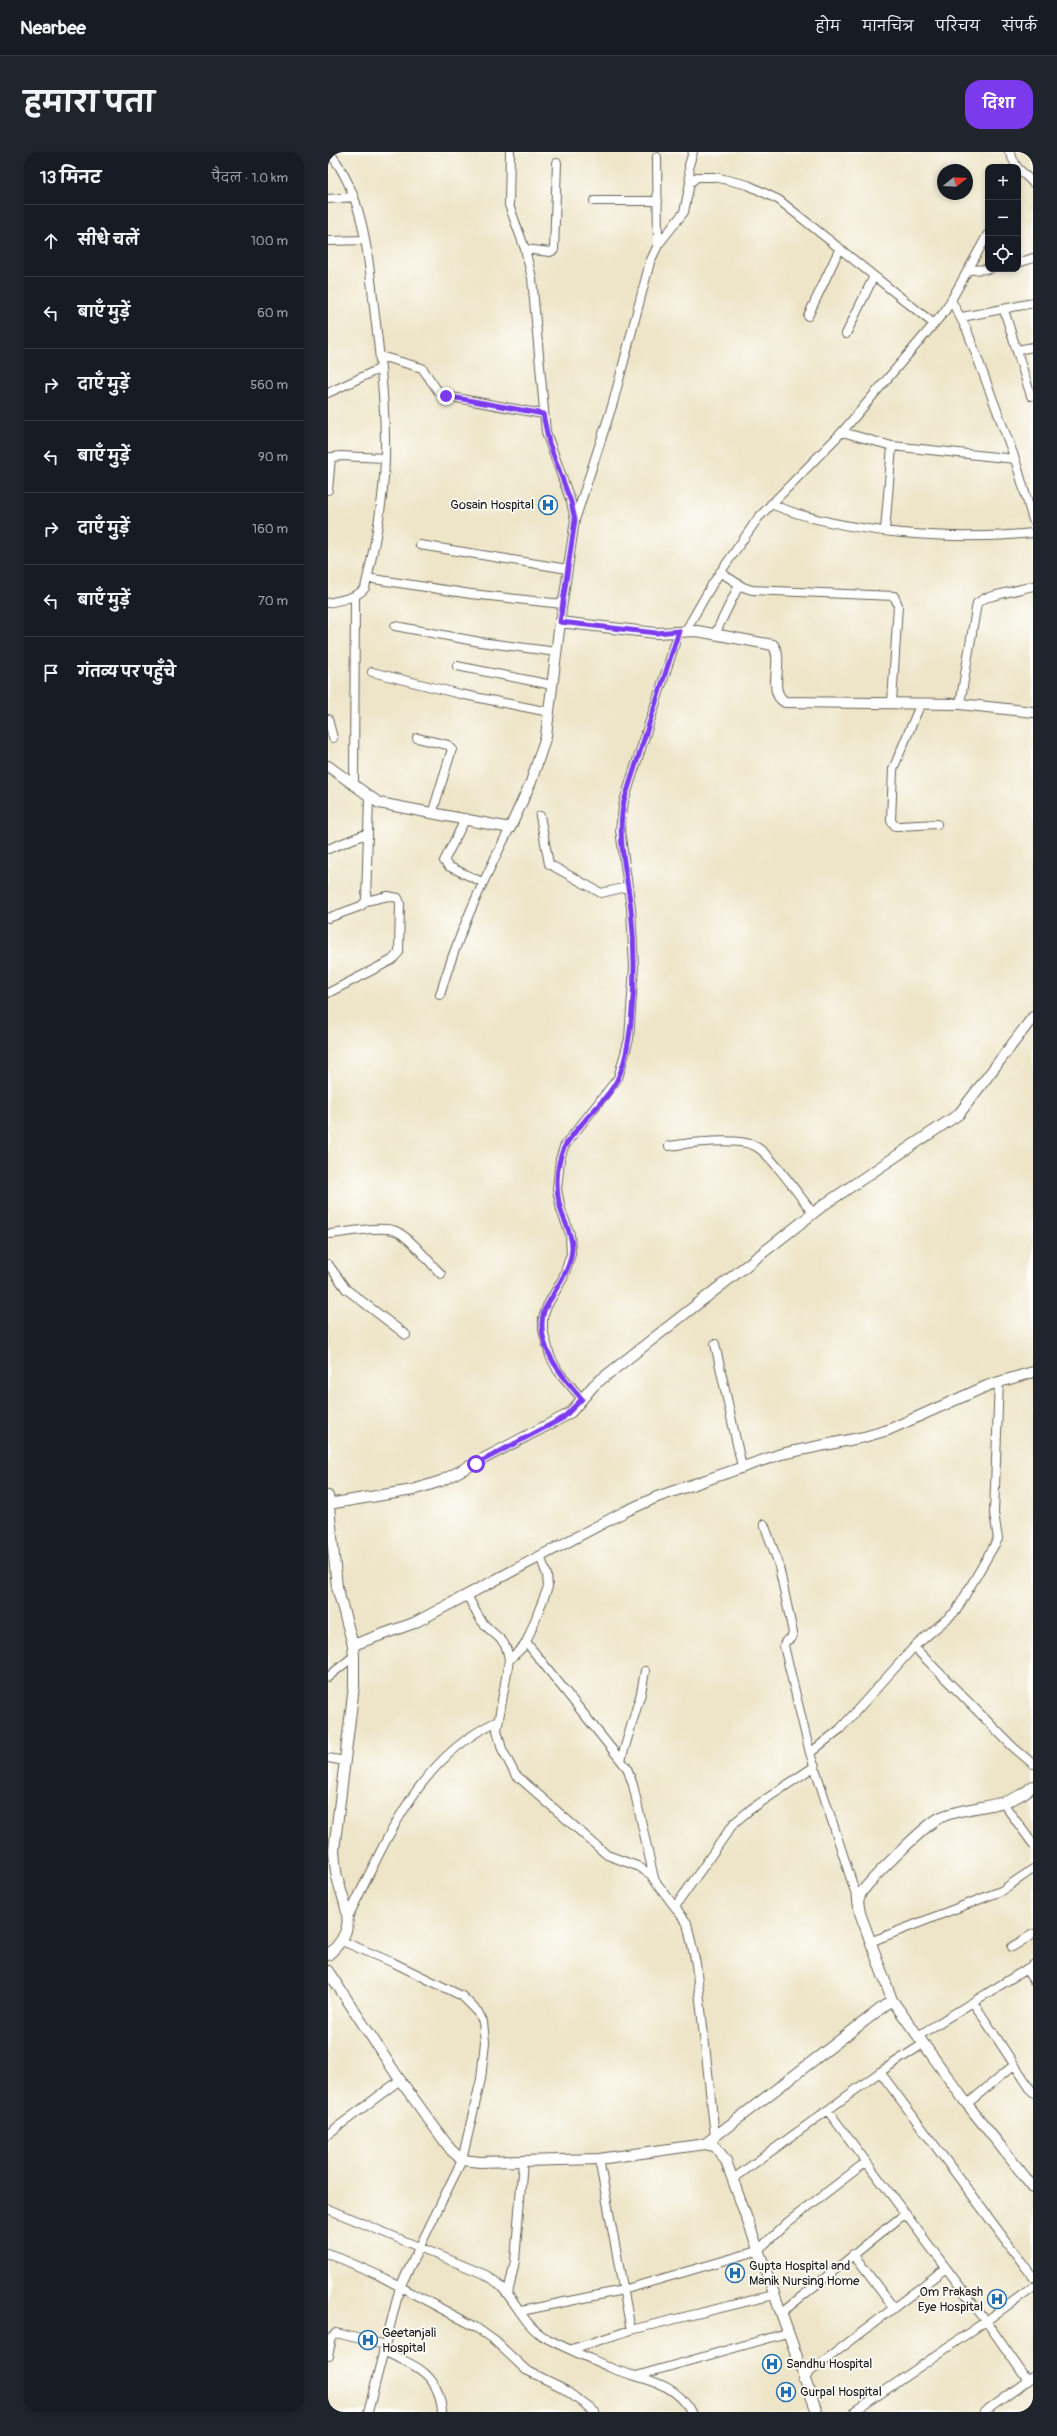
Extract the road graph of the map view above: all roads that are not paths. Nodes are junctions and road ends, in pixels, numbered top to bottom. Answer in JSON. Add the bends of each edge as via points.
{"nodes":[{"id":1,"x":329,"y":152,"type":"edge"},
{"id":2,"x":510,"y":152,"type":"edge"},
{"id":3,"x":693,"y":152,"type":"edge"},
{"id":4,"x":1009,"y":152,"type":"edge"},
{"id":5,"x":657,"y":157,"type":"dead end"},
{"id":6,"x":557,"y":163,"type":"dead end"},
{"id":7,"x":1014,"y":164,"type":"edge"},
{"id":8,"x":1021,"y":172,"type":"edge"},
{"id":9,"x":690,"y":183,"type":"junction"},
{"id":10,"x":1033,"y":183,"type":"edge"},
{"id":11,"x":354,"y":197,"type":"junction"},
{"id":12,"x":328,"y":199,"type":"edge"},
{"id":13,"x":594,"y":200,"type":"dead end"},
{"id":14,"x":658,"y":201,"type":"junction"},
{"id":15,"x":987,"y":236,"type":"edge"},
{"id":16,"x":364,"y":240,"type":"junction"},
{"id":17,"x":328,"y":241,"type":"edge"},
{"id":18,"x":658,"y":245,"type":"junction"},
{"id":19,"x":840,"y":248,"type":"junction"},
{"id":20,"x":525,"y":249,"type":"junction"},
{"id":21,"x":1033,"y":258,"type":"edge"},
{"id":22,"x":1021,"y":261,"type":"edge"},
{"id":23,"x":985,"y":269,"type":"edge"},
{"id":24,"x":969,"y":270,"type":"junction"},
{"id":25,"x":874,"y":276,"type":"junction"},
{"id":26,"x":951,"y":300,"type":"junction"},
{"id":27,"x":1033,"y":303,"type":"edge"},
{"id":28,"x":1004,"y":310,"type":"junction"},
{"id":29,"x":808,"y":316,"type":"dead end"},
{"id":30,"x":962,"y":317,"type":"junction"},
{"id":31,"x":934,"y":324,"type":"junction"},
{"id":32,"x":846,"y":334,"type":"dead end"},
{"id":33,"x":1033,"y":347,"type":"edge"},
{"id":34,"x":1017,"y":350,"type":"junction"},
{"id":35,"x":380,"y":356,"type":"junction"},
{"id":36,"x":381,"y":368,"type":"junction"},
{"id":37,"x":328,"y":393,"type":"edge"},
{"id":38,"x":1031,"y":396,"type":"dead end"},
{"id":39,"x":543,"y":414,"type":"junction"},
{"id":40,"x":842,"y":432,"type":"junction"},
{"id":41,"x":892,"y":446,"type":"junction"},
{"id":42,"x":330,"y":458,"type":"edge"},
{"id":43,"x":385,"y":458,"type":"junction"},
{"id":44,"x":1015,"y":459,"type":"junction"},
{"id":45,"x":328,"y":490,"type":"edge"},
{"id":46,"x":770,"y":504,"type":"junction"},
{"id":47,"x":575,"y":520,"type":"junction"},
{"id":48,"x":1033,"y":520,"type":"edge"},
{"id":49,"x":885,"y":531,"type":"junction"},
{"id":50,"x":1033,"y":533,"type":"edge"},
{"id":51,"x":420,"y":545,"type":"dead end"},
{"id":52,"x":568,"y":569,"type":"junction"},
{"id":53,"x":720,"y":572,"type":"junction"},
{"id":54,"x":367,"y":578,"type":"junction"},
{"id":55,"x":738,"y":585,"type":"junction"},
{"id":56,"x":1033,"y":586,"type":"edge"},
{"id":57,"x":355,"y":596,"type":"junction"},
{"id":58,"x":328,"y":603,"type":"edge"},
{"id":59,"x":562,"y":604,"type":"junction"},
{"id":60,"x":560,"y":622,"type":"junction"},
{"id":61,"x":395,"y":626,"type":"dead end"},
{"id":62,"x":683,"y":631,"type":"junction"},
{"id":63,"x":715,"y":634,"type":"junction"},
{"id":64,"x":557,"y":652,"type":"junction"},
{"id":65,"x":457,"y":666,"type":"dead end"},
{"id":66,"x":372,"y":672,"type":"dead end"},
{"id":67,"x":552,"y":685,"type":"junction"},
{"id":68,"x":892,"y":702,"type":"junction"},
{"id":69,"x":921,"y":703,"type":"junction"},
{"id":70,"x":960,"y":704,"type":"junction"},
{"id":71,"x":549,"y":712,"type":"junction"},
{"id":72,"x":1033,"y":712,"type":"edge"},
{"id":73,"x":328,"y":719,"type":"edge"},
{"id":74,"x":333,"y":738,"type":"dead end"},
{"id":75,"x":416,"y":738,"type":"dead end"},
{"id":76,"x":328,"y":766,"type":"edge"},
{"id":77,"x":354,"y":786,"type":"junction"},
{"id":78,"x":369,"y":797,"type":"junction"},
{"id":79,"x":432,"y":814,"type":"junction"},
{"id":80,"x":540,"y":816,"type":"dead end"},
{"id":81,"x":466,"y":818,"type":"junction"},
{"id":82,"x":937,"y":824,"type":"dead end"},
{"id":83,"x":510,"y":828,"type":"junction"},
{"id":84,"x":368,"y":833,"type":"junction"},
{"id":85,"x":328,"y":849,"type":"edge"},
{"id":86,"x":482,"y":882,"type":"junction"},
{"id":87,"x":627,"y":887,"type":"junction"},
{"id":88,"x":366,"y":901,"type":"junction"},
{"id":89,"x":328,"y":918,"type":"edge"},
{"id":90,"x":328,"y":993,"type":"edge"},
{"id":91,"x":440,"y":996,"type":"dead end"},
{"id":92,"x":1033,"y":1017,"type":"edge"},
{"id":93,"x":669,"y":1146,"type":"dead end"},
{"id":94,"x":813,"y":1213,"type":"junction"},
{"id":95,"x":328,"y":1234,"type":"edge"},
{"id":96,"x":328,"y":1264,"type":"edge"},
{"id":97,"x":440,"y":1274,"type":"dead end"},
{"id":98,"x":406,"y":1335,"type":"dead end"},
{"id":99,"x":715,"y":1344,"type":"dead end"},
{"id":100,"x":1033,"y":1372,"type":"edge"},
{"id":101,"x":999,"y":1381,"type":"junction"},
{"id":102,"x":582,"y":1399,"type":"junction"},
{"id":103,"x":742,"y":1467,"type":"junction"},
{"id":104,"x":329,"y":1502,"type":"edge"},
{"id":105,"x":764,"y":1524,"type":"dead end"},
{"id":106,"x":540,"y":1556,"type":"junction"},
{"id":107,"x":467,"y":1595,"type":"junction"},
{"id":108,"x":526,"y":1642,"type":"junction"},
{"id":109,"x":353,"y":1645,"type":"junction"},
{"id":110,"x":914,"y":1647,"type":"junction"},
{"id":111,"x":354,"y":1656,"type":"junction"},
{"id":112,"x":509,"y":1660,"type":"junction"},
{"id":113,"x":645,"y":1671,"type":"dead end"},
{"id":114,"x":328,"y":1677,"type":"edge"},
{"id":115,"x":498,"y":1721,"type":"junction"},
{"id":116,"x":810,"y":1753,"type":"junction"},
{"id":117,"x":328,"y":1758,"type":"edge"},
{"id":118,"x":621,"y":1760,"type":"junction"},
{"id":119,"x":345,"y":1761,"type":"junction"},
{"id":120,"x":1033,"y":1764,"type":"edge"},
{"id":121,"x":815,"y":1766,"type":"junction"},
{"id":122,"x":1033,"y":1786,"type":"edge"},
{"id":123,"x":1004,"y":1803,"type":"junction"},
{"id":124,"x":1033,"y":1844,"type":"edge"},
{"id":125,"x":1033,"y":1869,"type":"edge"},
{"id":126,"x":654,"y":1879,"type":"junction"},
{"id":127,"x":858,"y":1901,"type":"junction"},
{"id":128,"x":675,"y":1907,"type":"junction"},
{"id":129,"x":348,"y":1915,"type":"junction"},
{"id":130,"x":1033,"y":1934,"type":"edge"},
{"id":131,"x":342,"y":1941,"type":"junction"},
{"id":132,"x":870,"y":1942,"type":"junction"},
{"id":133,"x":1012,"y":1947,"type":"dead end"},
{"id":134,"x":328,"y":1955,"type":"edge"},
{"id":135,"x":1030,"y":1967,"type":"edge"},
{"id":136,"x":328,"y":1971,"type":"edge"},
{"id":137,"x":1033,"y":1980,"type":"edge"},
{"id":138,"x":892,"y":2000,"type":"junction"},
{"id":139,"x":973,"y":2002,"type":"junction"},
{"id":140,"x":920,"y":2040,"type":"junction"},
{"id":141,"x":1014,"y":2065,"type":"junction"},
{"id":142,"x":880,"y":2072,"type":"junction"},
{"id":143,"x":400,"y":2080,"type":"junction"},
{"id":144,"x":1033,"y":2093,"type":"edge"},
{"id":145,"x":967,"y":2104,"type":"junction"},
{"id":146,"x":828,"y":2111,"type":"junction"},
{"id":147,"x":328,"y":2134,"type":"edge"},
{"id":148,"x":715,"y":2136,"type":"junction"},
{"id":149,"x":705,"y":2144,"type":"junction"},
{"id":150,"x":599,"y":2159,"type":"junction"},
{"id":151,"x":462,"y":2160,"type":"junction"},
{"id":152,"x":523,"y":2161,"type":"junction"},
{"id":153,"x":866,"y":2162,"type":"junction"},
{"id":154,"x":733,"y":2179,"type":"junction"},
{"id":155,"x":1033,"y":2187,"type":"edge"},
{"id":156,"x":328,"y":2209,"type":"edge"},
{"id":157,"x":906,"y":2213,"type":"junction"},
{"id":158,"x":421,"y":2247,"type":"junction"},
{"id":159,"x":757,"y":2251,"type":"junction"},
{"id":160,"x":328,"y":2253,"type":"edge"},
{"id":161,"x":853,"y":2254,"type":"junction"},
{"id":162,"x":946,"y":2268,"type":"junction"},
{"id":163,"x":1033,"y":2277,"type":"edge"},
{"id":164,"x":1033,"y":2287,"type":"edge"},
{"id":165,"x":400,"y":2288,"type":"junction"},
{"id":166,"x":623,"y":2290,"type":"junction"},
{"id":167,"x":508,"y":2294,"type":"junction"},
{"id":168,"x":774,"y":2295,"type":"junction"},
{"id":169,"x":893,"y":2306,"type":"junction"},
{"id":170,"x":521,"y":2311,"type":"junction"},
{"id":171,"x":781,"y":2313,"type":"junction"},
{"id":172,"x":986,"y":2321,"type":"junction"},
{"id":173,"x":631,"y":2330,"type":"junction"},
{"id":174,"x":787,"y":2333,"type":"junction"},
{"id":175,"x":384,"y":2348,"type":"junction"},
{"id":176,"x":572,"y":2349,"type":"junction"},
{"id":177,"x":328,"y":2356,"type":"edge"},
{"id":178,"x":635,"y":2376,"type":"junction"},
{"id":179,"x":802,"y":2378,"type":"junction"},
{"id":180,"x":1031,"y":2379,"type":"edge"},
{"id":181,"x":368,"y":2412,"type":"edge"},
{"id":182,"x":442,"y":2412,"type":"edge"},
{"id":183,"x":595,"y":2412,"type":"edge"},
{"id":184,"x":692,"y":2412,"type":"edge"},
{"id":185,"x":817,"y":2412,"type":"edge"},
{"id":186,"x":854,"y":2412,"type":"edge"},
{"id":187,"x":984,"y":2412,"type":"edge"}],
"edges":[{"from":1,"to":11,"type":"street","via":[[343,172]]},
{"from":2,"to":20,"type":"street","via":[[509,205]]},
{"from":3,"to":9,"type":"street","via":[[689,165]]},
{"from":4,"to":7,"type":"street"},
{"from":5,"to":14,"type":"street"},
{"from":6,"to":20,"type":"street","via":[[554,250],[550,252]]},
{"from":8,"to":10,"type":"street"},
{"from":9,"to":18,"type":"street","via":[[684,212]]},
{"from":9,"to":19,"type":"street","via":[[697,177],[704,176],[732,181],[762,191],[792,209]]},
{"from":11,"to":12,"type":"street"},
{"from":11,"to":16,"type":"street"},
{"from":13,"to":14,"type":"street"},
{"from":14,"to":18,"type":"street"},
{"from":15,"to":24,"type":"street"},
{"from":16,"to":17,"type":"street"},
{"from":16,"to":35,"type":"street"},
{"from":18,"to":47,"type":"street","via":[[650,262],[613,403]]},
{"from":19,"to":25,"type":"street"},
{"from":19,"to":29,"type":"street"},
{"from":20,"to":39,"type":"street","via":[[532,278]]},
{"from":21,"to":22,"type":"street"},
{"from":23,"to":24,"type":"street"},
{"from":24,"to":26,"type":"street"},
{"from":25,"to":31,"type":"street"},
{"from":25,"to":32,"type":"street"},
{"from":26,"to":30,"type":"street"},
{"from":26,"to":31,"type":"street"},
{"from":27,"to":28,"type":"street"},
{"from":28,"to":30,"type":"street"},
{"from":28,"to":34,"type":"street"},
{"from":30,"to":44,"type":"street"},
{"from":31,"to":40,"type":"street"},
{"from":33,"to":34,"type":"street"},
{"from":34,"to":38,"type":"street"},
{"from":35,"to":36,"type":"street"},
{"from":35,"to":39,"type":"street","via":[[422,368],[438,391],[446,396]]},
{"from":36,"to":37,"type":"street"},
{"from":36,"to":43,"type":"street"},
{"from":39,"to":47,"type":"street","via":[[549,443]]},
{"from":40,"to":41,"type":"street"},
{"from":40,"to":46,"type":"street"},
{"from":41,"to":44,"type":"street"},
{"from":41,"to":49,"type":"street"},
{"from":42,"to":43,"type":"street"},
{"from":42,"to":45,"type":"street"},
{"from":43,"to":54,"type":"street"},
{"from":44,"to":48,"type":"street"},
{"from":46,"to":49,"type":"street","via":[[843,525]]},
{"from":46,"to":53,"type":"street"},
{"from":47,"to":52,"type":"street"},
{"from":49,"to":50,"type":"street","via":[[994,536]]},
{"from":51,"to":52,"type":"street"},
{"from":52,"to":59,"type":"street"},
{"from":53,"to":55,"type":"street"},
{"from":53,"to":62,"type":"street"},
{"from":54,"to":57,"type":"street","via":[[362,593]]},
{"from":54,"to":59,"type":"street","via":[[471,594]]},
{"from":55,"to":63,"type":"street"},
{"from":55,"to":68,"type":"street","via":[[752,590],[894,596],[898,605]]},
{"from":56,"to":70,"type":"street","via":[[985,598],[977,603]]},
{"from":57,"to":58,"type":"street"},
{"from":57,"to":77,"type":"street"},
{"from":59,"to":60,"type":"street"},
{"from":60,"to":62,"type":"street","via":[[656,633]]},
{"from":60,"to":64,"type":"street"},
{"from":61,"to":64,"type":"street","via":[[480,642]]},
{"from":62,"to":63,"type":"street"},
{"from":62,"to":87,"type":"street","via":[[620,819]]},
{"from":63,"to":68,"type":"street","via":[[773,645],[776,651],[778,692],[785,702]]},
{"from":64,"to":67,"type":"street"},
{"from":65,"to":67,"type":"street"},
{"from":66,"to":71,"type":"street","via":[[460,694]]},
{"from":67,"to":71,"type":"street"},
{"from":68,"to":69,"type":"street"},
{"from":69,"to":70,"type":"street"},
{"from":69,"to":82,"type":"street","via":[[893,769],[891,821],[895,826]]},
{"from":70,"to":72,"type":"street"},
{"from":71,"to":83,"type":"street","via":[[540,756]]},
{"from":73,"to":74,"type":"street"},
{"from":75,"to":79,"type":"street","via":[[448,745],[452,749]]},
{"from":76,"to":77,"type":"street"},
{"from":77,"to":78,"type":"street"},
{"from":78,"to":79,"type":"street","via":[[379,803]]},
{"from":78,"to":84,"type":"street"},
{"from":79,"to":81,"type":"street"},
{"from":80,"to":87,"type":"street","via":[[547,859],[553,868],[601,893]]},
{"from":81,"to":83,"type":"street"},
{"from":81,"to":86,"type":"street","via":[[444,860],[448,866]]},
{"from":83,"to":86,"type":"street"},
{"from":84,"to":85,"type":"street"},
{"from":84,"to":88,"type":"street"},
{"from":86,"to":91,"type":"street","via":[[458,936]]},
{"from":87,"to":102,"type":"street","via":[[634,967],[629,1039],[618,1078],[572,1136],[560,1159],[557,1189],[570,1234],[571,1254],[563,1278],[543,1318],[543,1330],[550,1356],[558,1371]]},
{"from":88,"to":89,"type":"street","via":[[361,906]]},
{"from":88,"to":90,"type":"street","via":[[388,896],[398,898],[399,952],[392,960]]},
{"from":92,"to":94,"type":"street","via":[[959,1114]]},
{"from":93,"to":94,"type":"street","via":[[699,1142],[746,1143],[755,1146],[779,1170]]},
{"from":94,"to":102,"type":"street","via":[[594,1386]]},
{"from":95,"to":97,"type":"street","via":[[394,1230]]},
{"from":96,"to":98,"type":"street","via":[[346,1289]]},
{"from":99,"to":103,"type":"street"},
{"from":100,"to":101,"type":"street"},
{"from":101,"to":103,"type":"street","via":[[888,1430],[781,1454]]},
{"from":101,"to":110,"type":"street","via":[[994,1513],[998,1539],[956,1611]]},
{"from":102,"to":104,"type":"street","via":[[563,1418],[441,1481],[413,1490]]},
{"from":103,"to":106,"type":"street","via":[[641,1504]]},
{"from":104,"to":109,"type":"street","via":[[337,1587]]},
{"from":105,"to":116,"type":"street","via":[[780,1568],[793,1633],[784,1646]]},
{"from":106,"to":107,"type":"street"},
{"from":106,"to":108,"type":"street","via":[[547,1575],[548,1587]]},
{"from":107,"to":109,"type":"street","via":[[414,1623]]},
{"from":107,"to":112,"type":"street","via":[[480,1618],[506,1644]]},
{"from":108,"to":112,"type":"street"},
{"from":108,"to":118,"type":"street"},
{"from":109,"to":111,"type":"street"},
{"from":110,"to":116,"type":"street","via":[[848,1721]]},
{"from":110,"to":120,"type":"street"},
{"from":111,"to":114,"type":"street"},
{"from":111,"to":119,"type":"street","via":[[354,1686]]},
{"from":112,"to":115,"type":"street"},
{"from":113,"to":118,"type":"street"},
{"from":115,"to":126,"type":"street","via":[[497,1730],[502,1749],[515,1774],[526,1786],[607,1855],[641,1868]]},
{"from":115,"to":129,"type":"street","via":[[480,1729],[459,1744],[419,1786],[395,1825]]},
{"from":116,"to":121,"type":"street"},
{"from":117,"to":119,"type":"street"},
{"from":118,"to":126,"type":"street","via":[[633,1785]]},
{"from":119,"to":129,"type":"street","via":[[334,1850],[337,1877]]},
{"from":121,"to":127,"type":"street"},
{"from":121,"to":128,"type":"street","via":[[734,1823]]},
{"from":122,"to":123,"type":"street","via":[[1015,1799]]},
{"from":123,"to":124,"type":"street"},
{"from":123,"to":127,"type":"street","via":[[950,1814],[932,1822],[866,1886]]},
{"from":125,"to":132,"type":"street","via":[[1001,1890]]},
{"from":126,"to":128,"type":"street"},
{"from":127,"to":132,"type":"street"},
{"from":128,"to":148,"type":"street","via":[[687,1923],[696,1964]]},
{"from":129,"to":131,"type":"street"},
{"from":130,"to":133,"type":"street"},
{"from":131,"to":134,"type":"street"},
{"from":131,"to":151,"type":"street","via":[[394,1962],[462,1996],[478,2012],[485,2042],[481,2079]]},
{"from":132,"to":138,"type":"street"},
{"from":135,"to":137,"type":"street"},
{"from":135,"to":139,"type":"street"},
{"from":136,"to":143,"type":"street"},
{"from":138,"to":140,"type":"street"},
{"from":138,"to":148,"type":"street"},
{"from":139,"to":140,"type":"street"},
{"from":139,"to":141,"type":"street"},
{"from":140,"to":142,"type":"street"},
{"from":140,"to":145,"type":"street"},
{"from":141,"to":144,"type":"street"},
{"from":141,"to":145,"type":"street"},
{"from":142,"to":146,"type":"street"},
{"from":142,"to":163,"type":"street"},
{"from":143,"to":147,"type":"street"},
{"from":143,"to":151,"type":"street","via":[[451,2150]]},
{"from":145,"to":155,"type":"street"},
{"from":146,"to":153,"type":"street"},
{"from":146,"to":154,"type":"street"},
{"from":148,"to":149,"type":"street"},
{"from":149,"to":150,"type":"street"},
{"from":149,"to":154,"type":"street","via":[[715,2146],[721,2152]]},
{"from":150,"to":152,"type":"street"},
{"from":150,"to":166,"type":"street"},
{"from":151,"to":152,"type":"street"},
{"from":151,"to":158,"type":"street"},
{"from":152,"to":167,"type":"street","via":[[515,2261]]},
{"from":153,"to":157,"type":"street"},
{"from":153,"to":159,"type":"street","via":[[788,2222]]},
{"from":154,"to":159,"type":"street"},
{"from":156,"to":158,"type":"street"},
{"from":157,"to":161,"type":"street"},
{"from":157,"to":162,"type":"street"},
{"from":158,"to":165,"type":"street"},
{"from":158,"to":167,"type":"street","via":[[486,2275],[500,2284]]},
{"from":159,"to":166,"type":"street"},
{"from":159,"to":168,"type":"street"},
{"from":160,"to":165,"type":"street"},
{"from":161,"to":169,"type":"street"},
{"from":161,"to":171,"type":"street"},
{"from":162,"to":169,"type":"street"},
{"from":162,"to":172,"type":"street"},
{"from":164,"to":172,"type":"street"},
{"from":165,"to":175,"type":"street"},
{"from":165,"to":183,"type":"street","via":[[474,2326],[495,2341],[526,2370],[562,2387]]},
{"from":166,"to":170,"type":"street"},
{"from":166,"to":173,"type":"street"},
{"from":167,"to":170,"type":"street"},
{"from":168,"to":171,"type":"street"},
{"from":168,"to":173,"type":"street"},
{"from":169,"to":179,"type":"street"},
{"from":170,"to":176,"type":"street","via":[[538,2332]]},
{"from":171,"to":174,"type":"street"},
{"from":172,"to":180,"type":"street"},
{"from":172,"to":186,"type":"street"},
{"from":173,"to":176,"type":"street"},
{"from":174,"to":178,"type":"street"},
{"from":174,"to":179,"type":"street"},
{"from":175,"to":177,"type":"street","via":[[336,2332],[332,2337]]},
{"from":175,"to":181,"type":"street"},
{"from":175,"to":182,"type":"street","via":[[425,2371],[439,2390]]},
{"from":176,"to":178,"type":"street","via":[[611,2368]]},
{"from":178,"to":184,"type":"street","via":[[672,2390],[682,2397]]},
{"from":179,"to":185,"type":"street"},
{"from":180,"to":187,"type":"street"}]}
